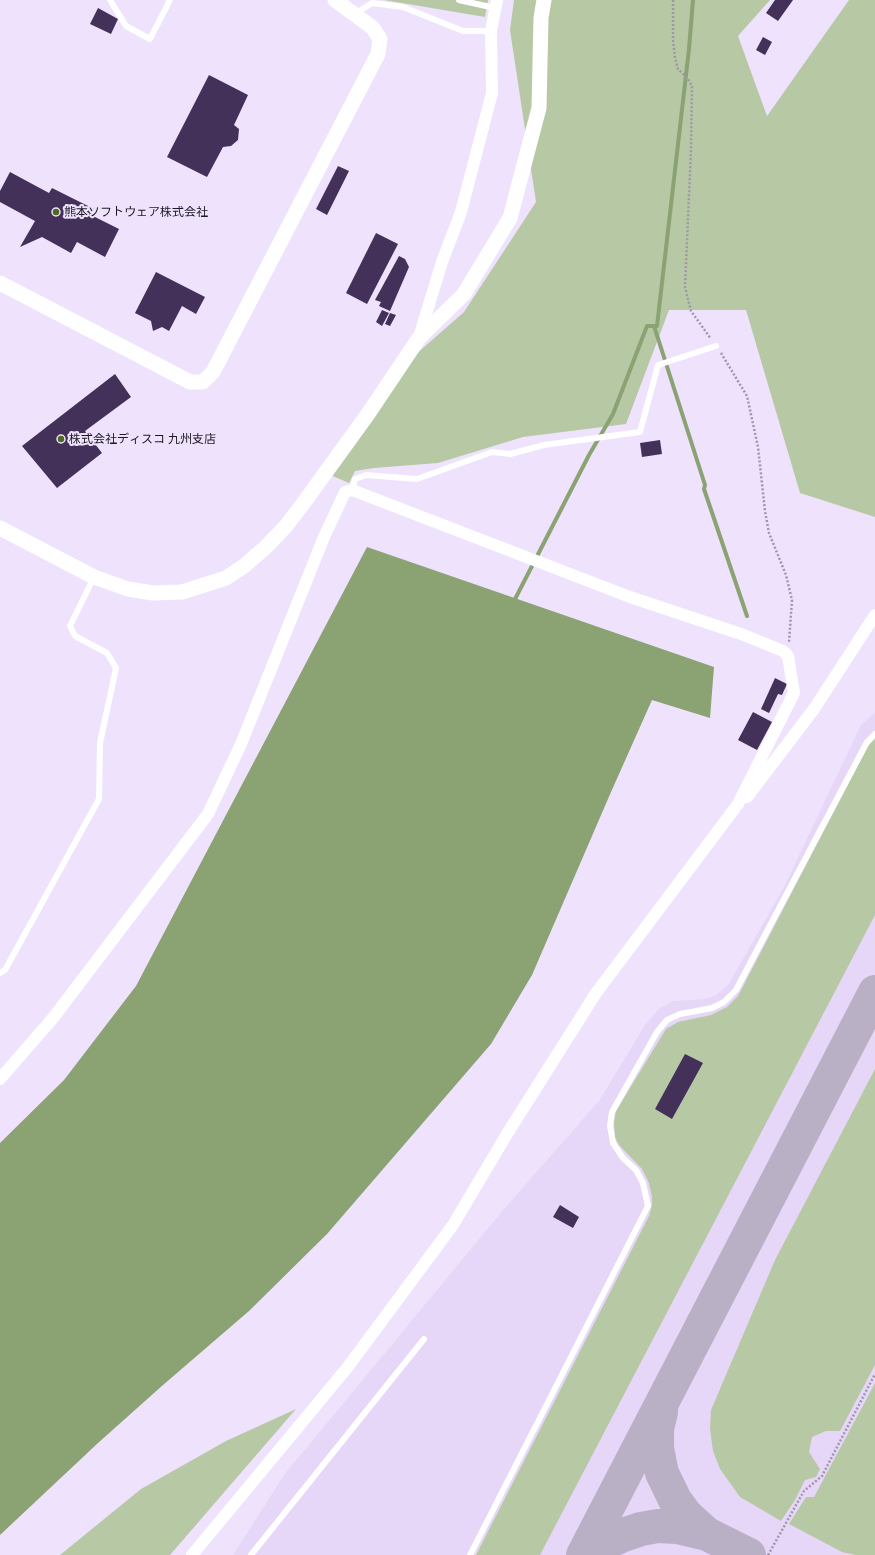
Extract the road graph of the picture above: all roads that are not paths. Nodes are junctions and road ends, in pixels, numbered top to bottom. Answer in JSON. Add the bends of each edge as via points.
{"nodes":[{"id":1,"x":110,"y":0,"type":"edge"},
{"id":2,"x":170,"y":0,"type":"edge"},
{"id":3,"x":335,"y":0,"type":"edge"},
{"id":4,"x":459,"y":0,"type":"edge"},
{"id":5,"x":544,"y":0,"type":"edge"},
{"id":6,"x":496,"y":4,"type":"edge"},
{"id":7,"x":355,"y":15,"type":"junction"},
{"id":8,"x":491,"y":31,"type":"junction"},
{"id":9,"x":0,"y":283,"type":"edge"},
{"id":10,"x":419,"y":338,"type":"junction"},
{"id":11,"x":716,"y":346,"type":"road end"},
{"id":12,"x":352,"y":490,"type":"junction"},
{"id":13,"x":0,"y":528,"type":"edge"},
{"id":14,"x":94,"y":577,"type":"junction"},
{"id":15,"x":875,"y":615,"type":"edge"},
{"id":16,"x":875,"y":734,"type":"edge"},
{"id":17,"x":0,"y":973,"type":"edge"},
{"id":18,"x":596,"y":994,"type":"junction"},
{"id":19,"x":0,"y":1080,"type":"edge"},
{"id":20,"x":424,"y":1339,"type":"dead end"},
{"id":21,"x":192,"y":1555,"type":"edge"},
{"id":22,"x":251,"y":1555,"type":"edge"},
{"id":23,"x":470,"y":1555,"type":"edge"}],
"edges":[{"from":1,"to":2,"type":"lane","via":[[126,26],[150,39]]},
{"from":3,"to":7,"type":"street"},
{"from":4,"to":6,"type":"lane"},
{"from":5,"to":10,"type":"street","via":[[541,18],[539,108],[510,218],[464,294]]},
{"from":6,"to":8,"type":"street"},
{"from":7,"to":8,"type":"lane","via":[[372,2],[403,7],[463,31]]},
{"from":7,"to":9,"type":"street","via":[[373,28],[380,39],[378,54],[214,372],[203,382],[190,382]]},
{"from":8,"to":10,"type":"street","via":[[492,94],[461,212],[442,262]]},
{"from":10,"to":14,"type":"street","via":[[305,501],[266,547],[244,566],[226,578],[182,592],[153,593],[128,590]]},
{"from":11,"to":12,"type":"lane","via":[[658,365],[640,432],[544,445],[510,454],[492,452],[417,480],[366,475],[355,479]]},
{"from":12,"to":18,"type":"street","via":[[630,597],[762,642],[783,651],[788,656],[794,693],[738,804]]},
{"from":12,"to":19,"type":"street","via":[[345,492],[324,537],[241,744],[208,814],[53,1018]]},
{"from":13,"to":14,"type":"street"},
{"from":14,"to":17,"type":"lane","via":[[70,626],[75,636],[107,653],[116,668],[100,743],[99,798],[4,970]]},
{"from":15,"to":18,"type":"street","via":[[814,710]]},
{"from":16,"to":23,"type":"lane","via":[[867,742],[736,990],[724,1002],[712,1008],[680,1014],[667,1020],[657,1032],[612,1112],[610,1126],[613,1143],[623,1158],[636,1170],[643,1183],[648,1206]]},
{"from":18,"to":21,"type":"street","via":[[453,1225],[347,1368]]},
{"from":20,"to":22,"type":"lane"}]}
